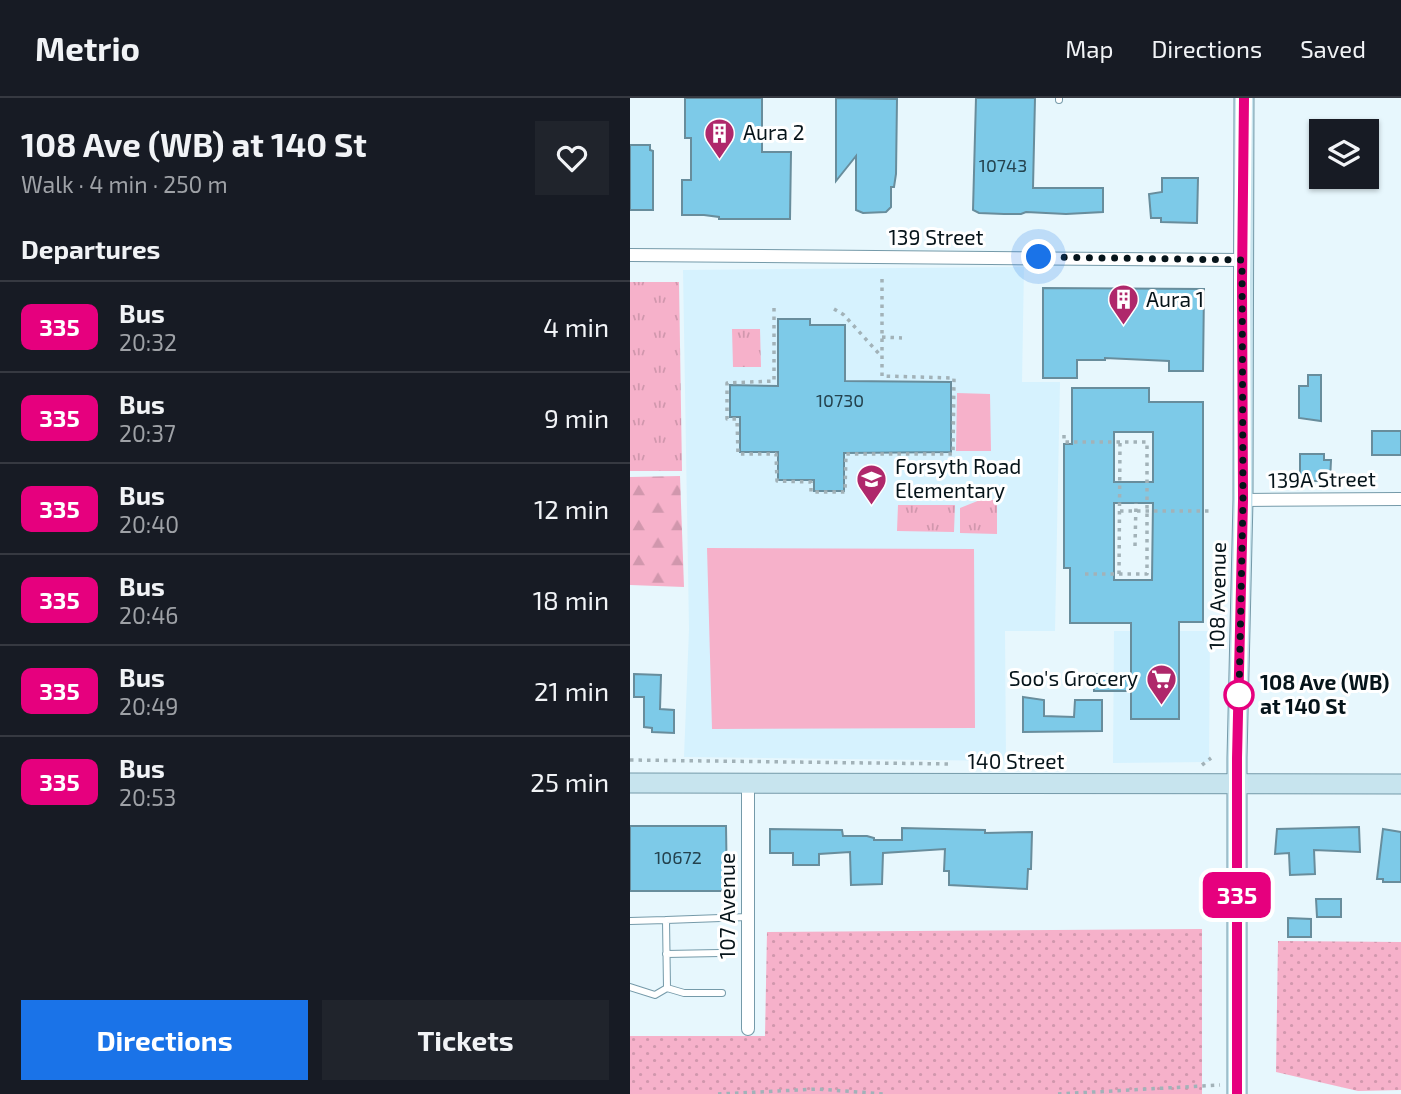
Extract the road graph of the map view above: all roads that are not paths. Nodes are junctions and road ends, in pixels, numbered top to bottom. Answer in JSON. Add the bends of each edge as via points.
{"nodes":[{"id":1,"x":1244,"y":98,"type":"edge"},
{"id":2,"x":630,"y":255,"type":"edge"},
{"id":3,"x":1242,"y":260,"type":"junction"},
{"id":4,"x":1401,"y":499,"type":"edge"},
{"id":5,"x":1243,"y":500,"type":"junction"},
{"id":6,"x":630,"y":783,"type":"edge"},
{"id":7,"x":748,"y":783,"type":"junction"},
{"id":8,"x":1401,"y":784,"type":"edge"},
{"id":9,"x":1237,"y":785,"type":"junction"},
{"id":10,"x":748,"y":917,"type":"junction"},
{"id":11,"x":666,"y":920,"type":"junction"},
{"id":12,"x":630,"y":921,"type":"edge"},
{"id":13,"x":720,"y":953,"type":"dead end"},
{"id":14,"x":666,"y":954,"type":"junction"},
{"id":15,"x":630,"y":987,"type":"edge"},
{"id":16,"x":667,"y":988,"type":"junction"},
{"id":17,"x":722,"y":993,"type":"dead end"},
{"id":18,"x":748,"y":1029,"type":"dead end"},
{"id":19,"x":1237,"y":1094,"type":"edge"}],
"edges":[{"from":1,"to":3,"type":"main road","name":"108 Avenue"},
{"from":2,"to":3,"type":"street","name":"139 Street"},
{"from":3,"to":5,"type":"main road","name":"108 Avenue"},
{"from":4,"to":5,"type":"street","name":"139A Street"},
{"from":5,"to":9,"type":"main road","name":"108 Avenue"},
{"from":6,"to":7,"type":"main road","name":"140 Street"},
{"from":7,"to":9,"type":"main road","name":"140 Street"},
{"from":7,"to":10,"type":"street","name":"107 Avenue"},
{"from":8,"to":9,"type":"main road","name":"140 Street"},
{"from":9,"to":19,"type":"main road","name":"108 Avenue"},
{"from":10,"to":11,"type":"lane"},
{"from":10,"to":18,"type":"street","name":"107 Avenue"},
{"from":11,"to":12,"type":"lane"},
{"from":11,"to":14,"type":"lane"},
{"from":13,"to":14,"type":"lane"},
{"from":14,"to":16,"type":"lane"},
{"from":15,"to":16,"type":"lane","via":[[655,995]]},
{"from":16,"to":17,"type":"lane"}]}
